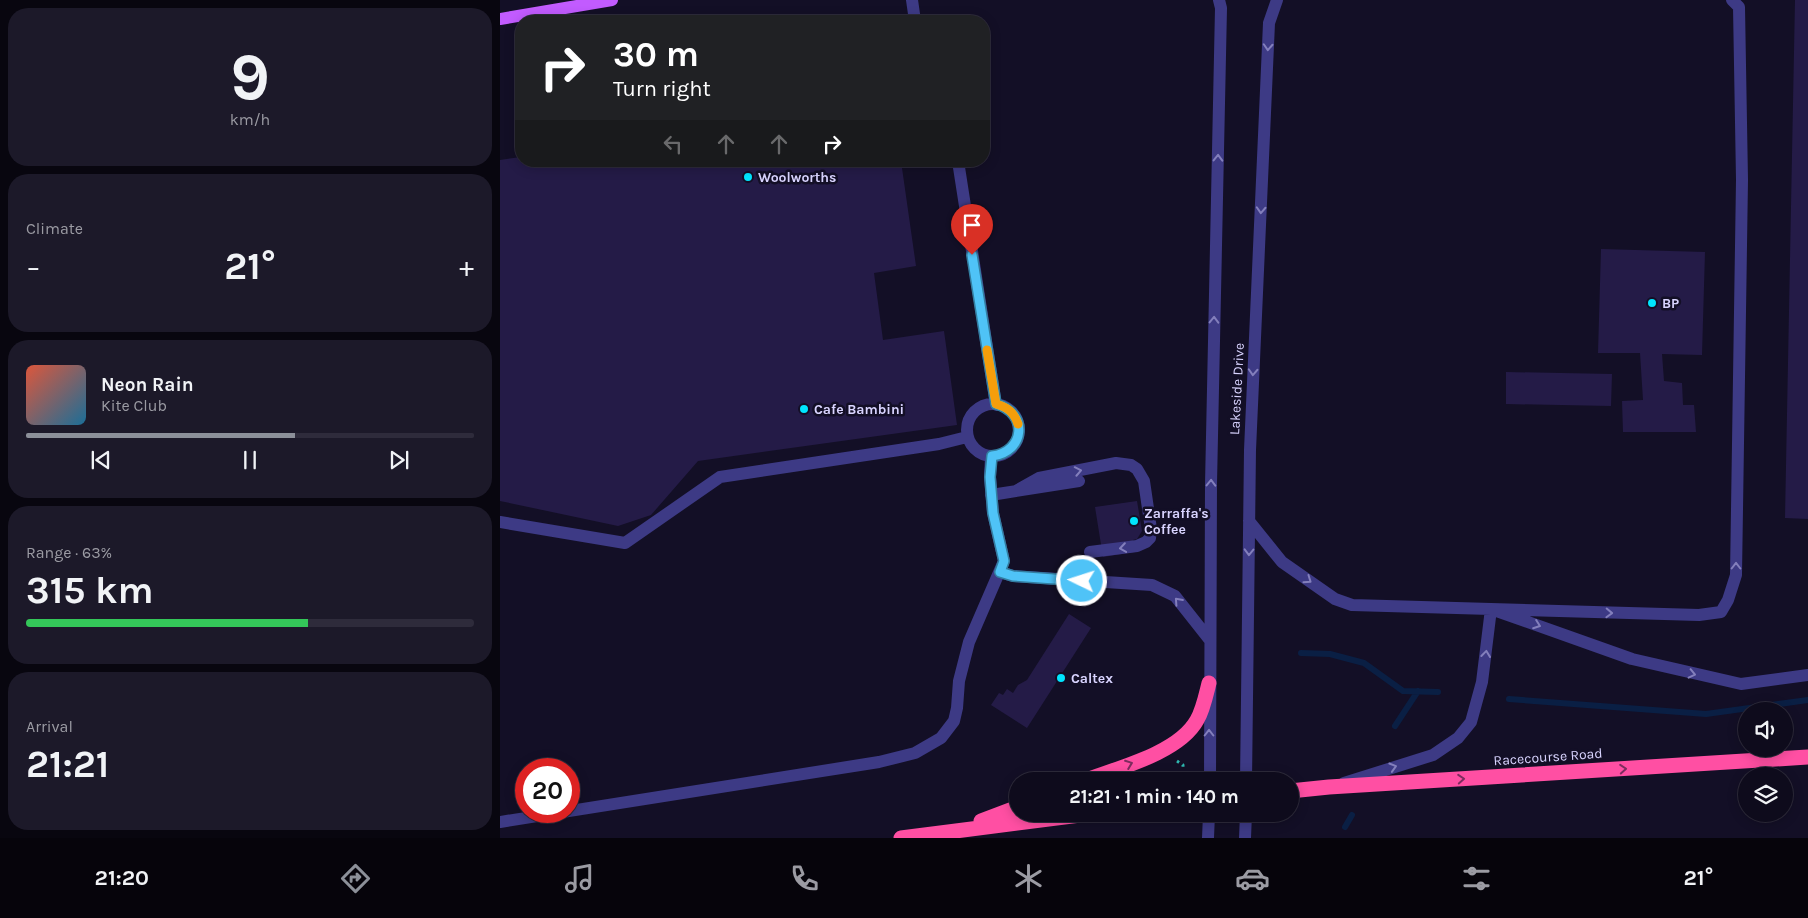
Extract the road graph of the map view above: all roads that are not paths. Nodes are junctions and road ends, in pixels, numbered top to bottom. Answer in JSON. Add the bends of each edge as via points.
{"nodes":[{"id":1,"x":612,"y":0,"type":"edge"},
{"id":2,"x":912,"y":0,"type":"edge"},
{"id":3,"x":1219,"y":0,"type":"edge"},
{"id":4,"x":1277,"y":0,"type":"edge"},
{"id":5,"x":1732,"y":0,"type":"edge"},
{"id":6,"x":569,"y":3,"type":"edge"},
{"id":7,"x":913,"y":15,"type":"edge"},
{"id":8,"x":500,"y":18,"type":"edge"},
{"id":9,"x":959,"y":167,"type":"edge"},
{"id":10,"x":996,"y":404,"type":"junction"},
{"id":11,"x":967,"y":437,"type":"junction"},
{"id":12,"x":992,"y":456,"type":"junction"},
{"id":13,"x":1079,"y":481,"type":"dead end"},
{"id":14,"x":1016,"y":491,"type":"junction"},
{"id":15,"x":992,"y":495,"type":"junction"},
{"id":16,"x":1249,"y":521,"type":"junction"},
{"id":17,"x":500,"y":522,"type":"edge"},
{"id":18,"x":1090,"y":552,"type":"dead end"},
{"id":19,"x":1000,"y":572,"type":"junction"},
{"id":20,"x":1491,"y":609,"type":"junction"},
{"id":21,"x":1209,"y":639,"type":"junction"},
{"id":22,"x":1808,"y":675,"type":"edge"},
{"id":23,"x":1209,"y":683,"type":"junction"},
{"id":24,"x":1808,"y":757,"type":"edge"},
{"id":25,"x":1107,"y":772,"type":"edge"},
{"id":26,"x":1210,"y":772,"type":"edge"},
{"id":27,"x":1246,"y":772,"type":"edge"},
{"id":28,"x":1330,"y":787,"type":"junction"},
{"id":29,"x":1299,"y":790,"type":"edge"},
{"id":30,"x":1009,"y":810,"type":"edge"},
{"id":31,"x":500,"y":822,"type":"edge"},
{"id":32,"x":1020,"y":822,"type":"edge"},
{"id":33,"x":1209,"y":822,"type":"edge"},
{"id":34,"x":1246,"y":822,"type":"edge"},
{"id":35,"x":961,"y":829,"type":"junction"},
{"id":36,"x":901,"y":838,"type":"edge"},
{"id":37,"x":1208,"y":838,"type":"edge"},
{"id":38,"x":1245,"y":838,"type":"edge"}],
"edges":[{"from":1,"to":6,"type":"main road"},
{"from":2,"to":7,"type":"street"},
{"from":21,"to":3,"type":"street","name":"Lakeside Drive","one_way":true},
{"from":4,"to":16,"type":"street","name":"Lakeside Drive","one_way":true,"via":[[1269,23]]},
{"from":20,"to":5,"type":"street","one_way":true,"via":[[1699,616],[1720,612],[1728,600],[1736,575],[1742,180],[1739,7]]},
{"from":6,"to":8,"type":"main road"},
{"from":9,"to":10,"type":"street"},
{"from":10,"to":11,"type":"street","via":[[973,413],[968,420]]},
{"from":10,"to":12,"type":"street","via":[[1011,412],[1019,428],[1014,445],[1008,451]]},
{"from":11,"to":12,"type":"street","via":[[976,450]]},
{"from":11,"to":17,"type":"street","via":[[720,477],[625,543]]},
{"from":12,"to":15,"type":"street"},
{"from":13,"to":14,"type":"street"},
{"from":14,"to":15,"type":"street"},
{"from":14,"to":18,"type":"street","one_way":true,"via":[[1039,478],[1116,463],[1137,469],[1144,481],[1150,538],[1141,545]]},
{"from":15,"to":19,"type":"street","via":[[1004,561]]},
{"from":16,"to":20,"type":"street","one_way":true,"via":[[1282,562],[1335,599],[1352,606]]},
{"from":16,"to":27,"type":"street","name":"Lakeside Drive","one_way":true},
{"from":21,"to":19,"type":"street","one_way":true,"via":[[1175,596],[1152,585],[1013,576]]},
{"from":19,"to":31,"type":"street","via":[[969,642],[959,681],[954,721],[940,738],[915,753],[879,762]]},
{"from":20,"to":22,"type":"street","one_way":true,"via":[[1632,659],[1701,676],[1741,684]]},
{"from":28,"to":20,"type":"street","one_way":true,"via":[[1433,755],[1458,738],[1471,722],[1482,682]]},
{"from":21,"to":23,"type":"street","name":"Lakeside Drive"},
{"from":25,"to":23,"type":"highway","one_way":true,"via":[[1164,750],[1185,736],[1198,720]]},
{"from":26,"to":23,"type":"street","name":"Lakeside Drive","one_way":true},
{"from":28,"to":24,"type":"highway","name":"Racecourse Road","one_way":true},
{"from":28,"to":29,"type":"highway","name":"Racecourse Road"},
{"from":30,"to":35,"type":"highway"},
{"from":32,"to":35,"type":"highway"},
{"from":33,"to":37,"type":"street"},
{"from":34,"to":38,"type":"street"},
{"from":35,"to":36,"type":"highway"}]}
